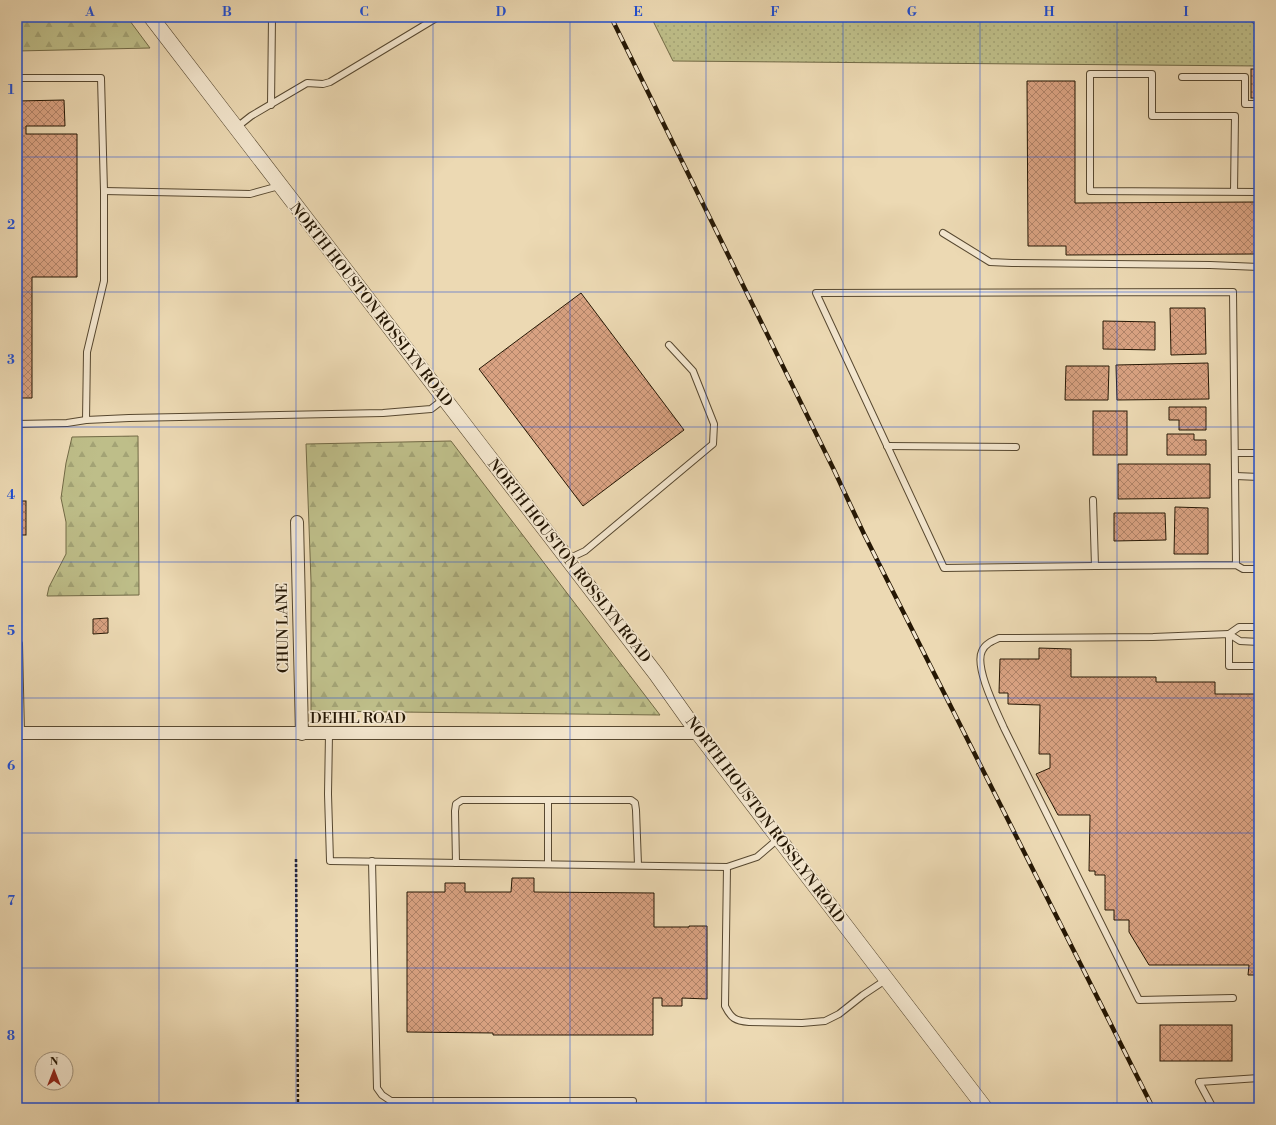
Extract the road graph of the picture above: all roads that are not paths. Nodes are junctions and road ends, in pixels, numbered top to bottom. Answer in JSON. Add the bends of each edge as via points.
{"nodes":[{"id":1,"x":151,"y":17,"type":"edge"},
{"id":2,"x":272,"y":17,"type":"edge"},
{"id":3,"x":438,"y":17,"type":"edge"},
{"id":4,"x":1251,"y":17,"type":"edge"},
{"id":5,"x":1259,"y":23,"type":"edge"},
{"id":6,"x":1182,"y":77,"type":"dead end"},
{"id":7,"x":17,"y":78,"type":"edge"},
{"id":8,"x":1259,"y":104,"type":"edge"},
{"id":9,"x":271,"y":105,"type":"junction"},
{"id":10,"x":235,"y":128,"type":"junction"},
{"id":11,"x":280,"y":186,"type":"junction"},
{"id":12,"x":104,"y":192,"type":"junction"},
{"id":13,"x":1234,"y":192,"type":"junction"},
{"id":14,"x":1259,"y":192,"type":"edge"},
{"id":15,"x":943,"y":233,"type":"dead end"},
{"id":16,"x":1259,"y":267,"type":"edge"},
{"id":17,"x":669,"y":345,"type":"dead end"},
{"id":18,"x":444,"y":399,"type":"junction"},
{"id":19,"x":86,"y":420,"type":"junction"},
{"id":20,"x":17,"y":424,"type":"edge"},
{"id":21,"x":887,"y":446,"type":"junction"},
{"id":22,"x":1016,"y":447,"type":"dead end"},
{"id":23,"x":1235,"y":453,"type":"junction"},
{"id":24,"x":1259,"y":453,"type":"edge"},
{"id":25,"x":1236,"y":476,"type":"junction"},
{"id":26,"x":1259,"y":477,"type":"edge"},
{"id":27,"x":1093,"y":500,"type":"dead end"},
{"id":28,"x":297,"y":522,"type":"dead end"},
{"id":29,"x":568,"y":559,"type":"junction"},
{"id":30,"x":1236,"y":565,"type":"junction"},
{"id":31,"x":1095,"y":566,"type":"junction"},
{"id":32,"x":1259,"y":569,"type":"edge"},
{"id":33,"x":1259,"y":627,"type":"edge"},
{"id":34,"x":1229,"y":634,"type":"junction"},
{"id":35,"x":1259,"y":642,"type":"edge"},
{"id":36,"x":20,"y":644,"type":"dead end"},
{"id":37,"x":1259,"y":666,"type":"edge"},
{"id":38,"x":19,"y":733,"type":"edge"},
{"id":39,"x":698,"y":733,"type":"junction"},
{"id":40,"x":302,"y":734,"type":"junction"},
{"id":41,"x":329,"y":734,"type":"junction"},
{"id":42,"x":548,"y":800,"type":"junction"},
{"id":43,"x":778,"y":838,"type":"junction"},
{"id":44,"x":372,"y":861,"type":"junction"},
{"id":45,"x":456,"y":862,"type":"junction"},
{"id":46,"x":548,"y":864,"type":"junction"},
{"id":47,"x":638,"y":865,"type":"junction"},
{"id":48,"x":727,"y":867,"type":"junction"},
{"id":49,"x":887,"y":979,"type":"junction"},
{"id":50,"x":1233,"y":998,"type":"dead end"},
{"id":51,"x":1259,"y":1078,"type":"edge"},
{"id":52,"x":633,"y":1101,"type":"dead end"},
{"id":53,"x":985,"y":1108,"type":"edge"},
{"id":54,"x":1213,"y":1108,"type":"edge"}],
"edges":[{"from":1,"to":10,"type":"street","name":"NORTH HOUSTON ROSSLYN ROAD"},
{"from":2,"to":9,"type":"lane"},
{"from":3,"to":9,"type":"lane","via":[[330,82],[307,83]]},
{"from":4,"to":5,"type":"lane"},
{"from":6,"to":8,"type":"lane","via":[[1245,78],[1245,104]]},
{"from":7,"to":12,"type":"lane","via":[[101,78]]},
{"from":9,"to":10,"type":"lane"},
{"from":10,"to":11,"type":"street","name":"NORTH HOUSTON ROSSLYN ROAD"},
{"from":11,"to":12,"type":"lane","via":[[250,194]]},
{"from":11,"to":18,"type":"street","name":"NORTH HOUSTON ROSSLYN ROAD"},
{"from":12,"to":19,"type":"lane","via":[[104,281],[87,352]]},
{"from":13,"to":13,"type":"lane","via":[[1235,116],[1152,116],[1152,74],[1090,74],[1090,192]]},
{"from":13,"to":14,"type":"lane"},
{"from":15,"to":16,"type":"lane","via":[[990,262]]},
{"from":17,"to":29,"type":"lane","via":[[693,371],[714,424],[713,444],[585,551]]},
{"from":18,"to":19,"type":"lane","via":[[431,409],[383,413]]},
{"from":18,"to":29,"type":"street","name":"NORTH HOUSTON ROSSLYN ROAD"},
{"from":19,"to":20,"type":"lane"},
{"from":21,"to":22,"type":"lane"},
{"from":21,"to":23,"type":"lane","via":[[816,293],[1232,292]]},
{"from":21,"to":31,"type":"lane","via":[[944,568]]},
{"from":23,"to":24,"type":"lane"},
{"from":23,"to":25,"type":"lane"},
{"from":25,"to":26,"type":"lane"},
{"from":25,"to":30,"type":"lane"},
{"from":27,"to":31,"type":"lane"},
{"from":28,"to":40,"type":"street","name":"CHUN LANE"},
{"from":29,"to":39,"type":"street","name":"NORTH HOUSTON ROSSLYN ROAD"},
{"from":30,"to":31,"type":"lane"},
{"from":30,"to":32,"type":"lane","via":[[1243,569]]},
{"from":33,"to":34,"type":"lane","via":[[1239,627]]},
{"from":34,"to":35,"type":"lane","via":[[1240,641]]},
{"from":34,"to":37,"type":"lane","via":[[1229,666]]},
{"from":34,"to":50,"type":"lane","via":[[999,638],[990,642],[982,652],[980,663],[986,686],[1004,728],[1139,1000]]},
{"from":36,"to":38,"type":"lane"},
{"from":38,"to":40,"type":"street","name":"DEIHL ROAD"},
{"from":39,"to":41,"type":"street","name":"DEIHL ROAD"},
{"from":39,"to":43,"type":"street","name":"NORTH HOUSTON ROSSLYN ROAD"},
{"from":40,"to":41,"type":"street","name":"DEIHL ROAD"},
{"from":41,"to":44,"type":"lane","via":[[330,861]]},
{"from":42,"to":45,"type":"lane","via":[[462,800],[456,804]]},
{"from":42,"to":46,"type":"lane"},
{"from":42,"to":47,"type":"lane","via":[[631,800],[635,803]]},
{"from":43,"to":48,"type":"lane","via":[[757,857]]},
{"from":43,"to":49,"type":"street","name":"NORTH HOUSTON ROSSLYN ROAD"},
{"from":44,"to":45,"type":"lane"},
{"from":44,"to":52,"type":"lane","via":[[377,1088],[382,1095],[391,1101]]},
{"from":45,"to":46,"type":"lane"},
{"from":46,"to":47,"type":"lane"},
{"from":47,"to":48,"type":"lane"},
{"from":48,"to":49,"type":"lane","via":[[725,1006],[731,1017],[749,1022],[825,1021],[839,1014]]},
{"from":49,"to":53,"type":"street","name":"NORTH HOUSTON ROSSLYN ROAD"},
{"from":51,"to":54,"type":"lane","via":[[1199,1082]]}]}
